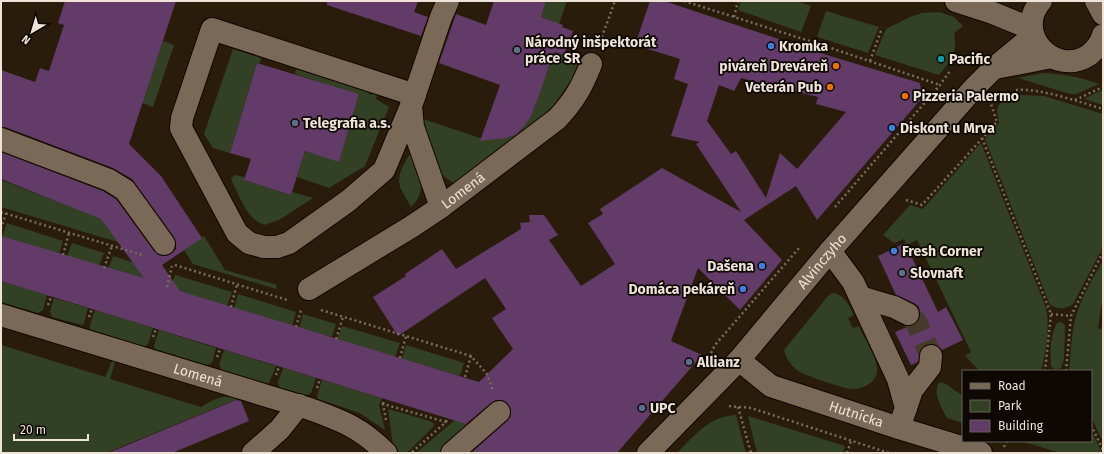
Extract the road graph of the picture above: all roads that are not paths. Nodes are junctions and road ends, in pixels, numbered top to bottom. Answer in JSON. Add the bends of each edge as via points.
{"nodes":[{"id":1,"x":448,"y":1,"type":"edge"},
{"id":2,"x":956,"y":1,"type":"edge"},
{"id":3,"x":1035,"y":20,"type":"edge"},
{"id":4,"x":1099,"y":46,"type":"edge"},
{"id":5,"x":1052,"y":57,"type":"junction"},
{"id":6,"x":592,"y":64,"type":"road end"},
{"id":7,"x":994,"y":68,"type":"junction"},
{"id":8,"x":413,"y":100,"type":"junction"},
{"id":9,"x":1,"y":139,"type":"edge"},
{"id":10,"x":441,"y":207,"type":"junction"},
{"id":11,"x":830,"y":251,"type":"junction"},
{"id":12,"x":164,"y":257,"type":"road end"},
{"id":13,"x":860,"y":297,"type":"junction"},
{"id":14,"x":309,"y":301,"type":"road end"},
{"id":15,"x":908,"y":314,"type":"tunnel mouth"},
{"id":16,"x":1,"y":315,"type":"edge"},
{"id":17,"x":931,"y":356,"type":"tunnel mouth"},
{"id":18,"x":739,"y":360,"type":"junction"},
{"id":19,"x":299,"y":405,"type":"junction"},
{"id":20,"x":906,"y":408,"type":"junction"},
{"id":21,"x":499,"y":412,"type":"dead end"},
{"id":22,"x":899,"y":428,"type":"junction"},
{"id":23,"x":253,"y":453,"type":"edge"},
{"id":24,"x":386,"y":453,"type":"edge"},
{"id":25,"x":452,"y":453,"type":"edge"},
{"id":26,"x":648,"y":453,"type":"edge"},
{"id":27,"x":981,"y":453,"type":"edge"}],
"edges":[{"from":1,"to":8,"type":"street"},
{"from":2,"to":3,"type":"street","via":[[1000,16]]},
{"from":3,"to":5,"type":"street","via":[[1041,50]]},
{"from":3,"to":7,"type":"street","name":"Alvinczyho"},
{"from":4,"to":5,"type":"street","via":[[1080,60],[1061,60]]},
{"from":5,"to":7,"type":"street"},
{"from":6,"to":10,"type":"street","name":"Lomená","via":[[571,103],[557,119]]},
{"from":7,"to":11,"type":"street","name":"Alvinczyho"},
{"from":8,"to":8,"type":"street","via":[[384,170],[348,201],[289,243],[277,247],[249,243],[237,232],[181,128],[182,118],[212,29]]},
{"from":8,"to":10,"type":"street","via":[[413,127]]},
{"from":9,"to":12,"type":"street","via":[[110,180],[125,190]]},
{"from":10,"to":14,"type":"street","name":"Lomená"},
{"from":11,"to":13,"type":"street","via":[[848,274]]},
{"from":11,"to":18,"type":"street","name":"Alvinczyho"},
{"from":13,"to":15,"type":"street"},
{"from":13,"to":20,"type":"street","via":[[898,379]]},
{"from":16,"to":19,"type":"street","name":"Lomená"},
{"from":17,"to":20,"type":"street","via":[[930,367],[912,390]]},
{"from":18,"to":22,"type":"street","name":"Hutnícka","via":[[771,386]]},
{"from":18,"to":26,"type":"street","name":"Alvinczyho"},
{"from":19,"to":23,"type":"street","via":[[280,429]]},
{"from":19,"to":24,"type":"street","name":"Lomená","via":[[351,425]]},
{"from":20,"to":22,"type":"street"},
{"from":21,"to":25,"type":"street"},
{"from":22,"to":27,"type":"street","name":"Hutnícka"}]}
